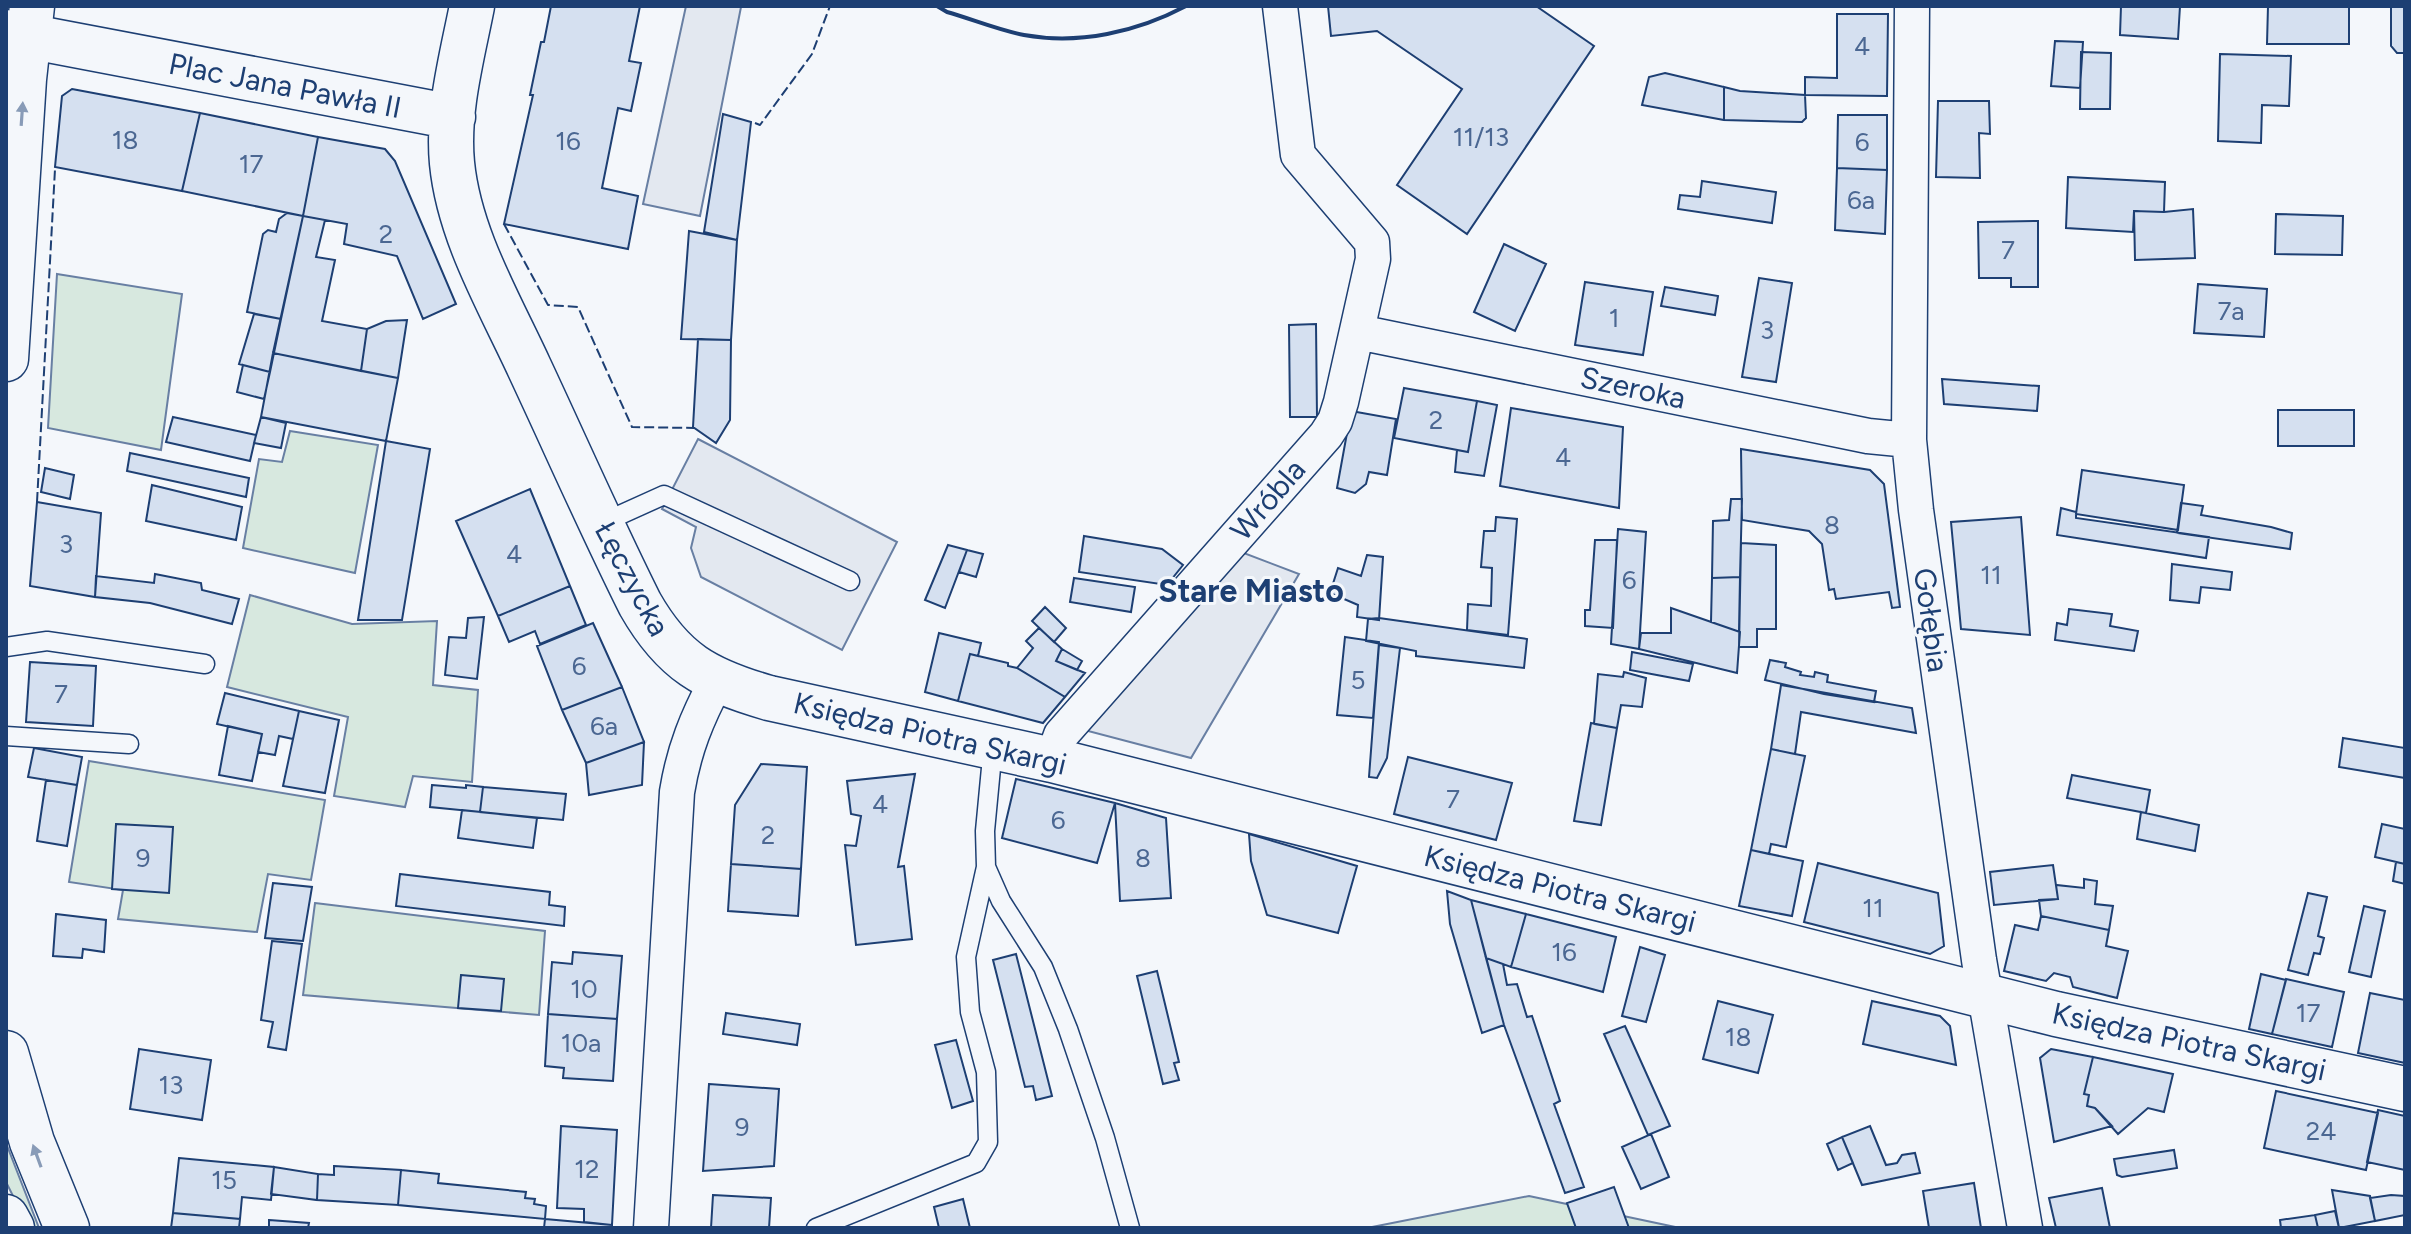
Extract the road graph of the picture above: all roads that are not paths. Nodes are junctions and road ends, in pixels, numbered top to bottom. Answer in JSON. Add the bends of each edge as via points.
{"nodes":[{"id":1,"x":472,"y":6,"type":"edge"},
{"id":2,"x":1280,"y":6,"type":"edge"},
{"id":3,"x":1912,"y":6,"type":"edge"},
{"id":4,"x":22,"y":25,"type":"edge"},
{"id":5,"x":453,"y":117,"type":"junction"},
{"id":6,"x":1358,"y":332,"type":"junction"},
{"id":7,"x":6,"y":359,"type":"edge"},
{"id":8,"x":1909,"y":440,"type":"junction"},
{"id":9,"x":602,"y":523,"type":"junction"},
{"id":10,"x":850,"y":581,"type":"dead end"},
{"id":11,"x":6,"y":647,"type":"edge"},
{"id":12,"x":205,"y":664,"type":"dead end"},
{"id":13,"x":717,"y":680,"type":"junction"},
{"id":14,"x":6,"y":736,"type":"edge"},
{"id":15,"x":129,"y":744,"type":"dead end"},
{"id":16,"x":993,"y":747,"type":"junction"},
{"id":17,"x":1052,"y":760,"type":"junction"},
{"id":18,"x":986,"y":867,"type":"junction"},
{"id":19,"x":1986,"y":995,"type":"junction"},
{"id":20,"x":6,"y":1053,"type":"edge"},
{"id":21,"x":2405,"y":1089,"type":"edge"},
{"id":22,"x":6,"y":1217,"type":"edge"},
{"id":23,"x":12,"y":1228,"type":"edge"},
{"id":24,"x":67,"y":1228,"type":"edge"},
{"id":25,"x":651,"y":1228,"type":"edge"},
{"id":26,"x":816,"y":1228,"type":"edge"},
{"id":27,"x":1130,"y":1228,"type":"edge"},
{"id":28,"x":2025,"y":1228,"type":"edge"}],
"edges":[{"from":1,"to":5,"type":"street"},
{"from":2,"to":6,"type":"street","via":[[1298,155],[1372,242]]},
{"from":3,"to":8,"type":"street","name":"Gołębia"},
{"from":4,"to":5,"type":"street","name":"Plac Jana Pawła II"},
{"from":7,"to":4,"type":"street","one_way":true},
{"from":5,"to":9,"type":"street","name":"Łęczycka","via":[[452,161],[462,216]]},
{"from":6,"to":8,"type":"street","name":"Szeroka"},
{"from":6,"to":17,"type":"street","name":"Wróbla","via":[[1341,402],[1326,435],[1061,735]]},
{"from":8,"to":19,"type":"street","name":"Gołębia"},
{"from":9,"to":10,"type":"lane","via":[[664,495]]},
{"from":9,"to":13,"type":"street","name":"Łęczycka","via":[[657,633],[676,654]]},
{"from":11,"to":12,"type":"lane","via":[[47,641]]},
{"from":13,"to":16,"type":"street","name":"Księdza Piotra Skargi","via":[[769,698]]},
{"from":13,"to":25,"type":"street","via":[[692,728],[677,792]]},
{"from":14,"to":15,"type":"lane"},
{"from":16,"to":17,"type":"street","name":"Księdza Piotra Skargi"},
{"from":16,"to":18,"type":"lane"},
{"from":17,"to":19,"type":"street","name":"Księdza Piotra Skargi"},
{"from":18,"to":26,"type":"lane","via":[[966,957],[970,1012],[986,1072],[988,1142],[976,1163]]},
{"from":18,"to":27,"type":"lane","via":[[1043,967],[1068,1029]]},
{"from":19,"to":21,"type":"street","name":"Księdza Piotra Skargi"},
{"from":19,"to":28,"type":"street","name":"Gołębia"},
{"from":24,"to":20,"type":"street","one_way":true,"via":[[32,1142]]},
{"from":22,"to":23,"type":"street"}]}
